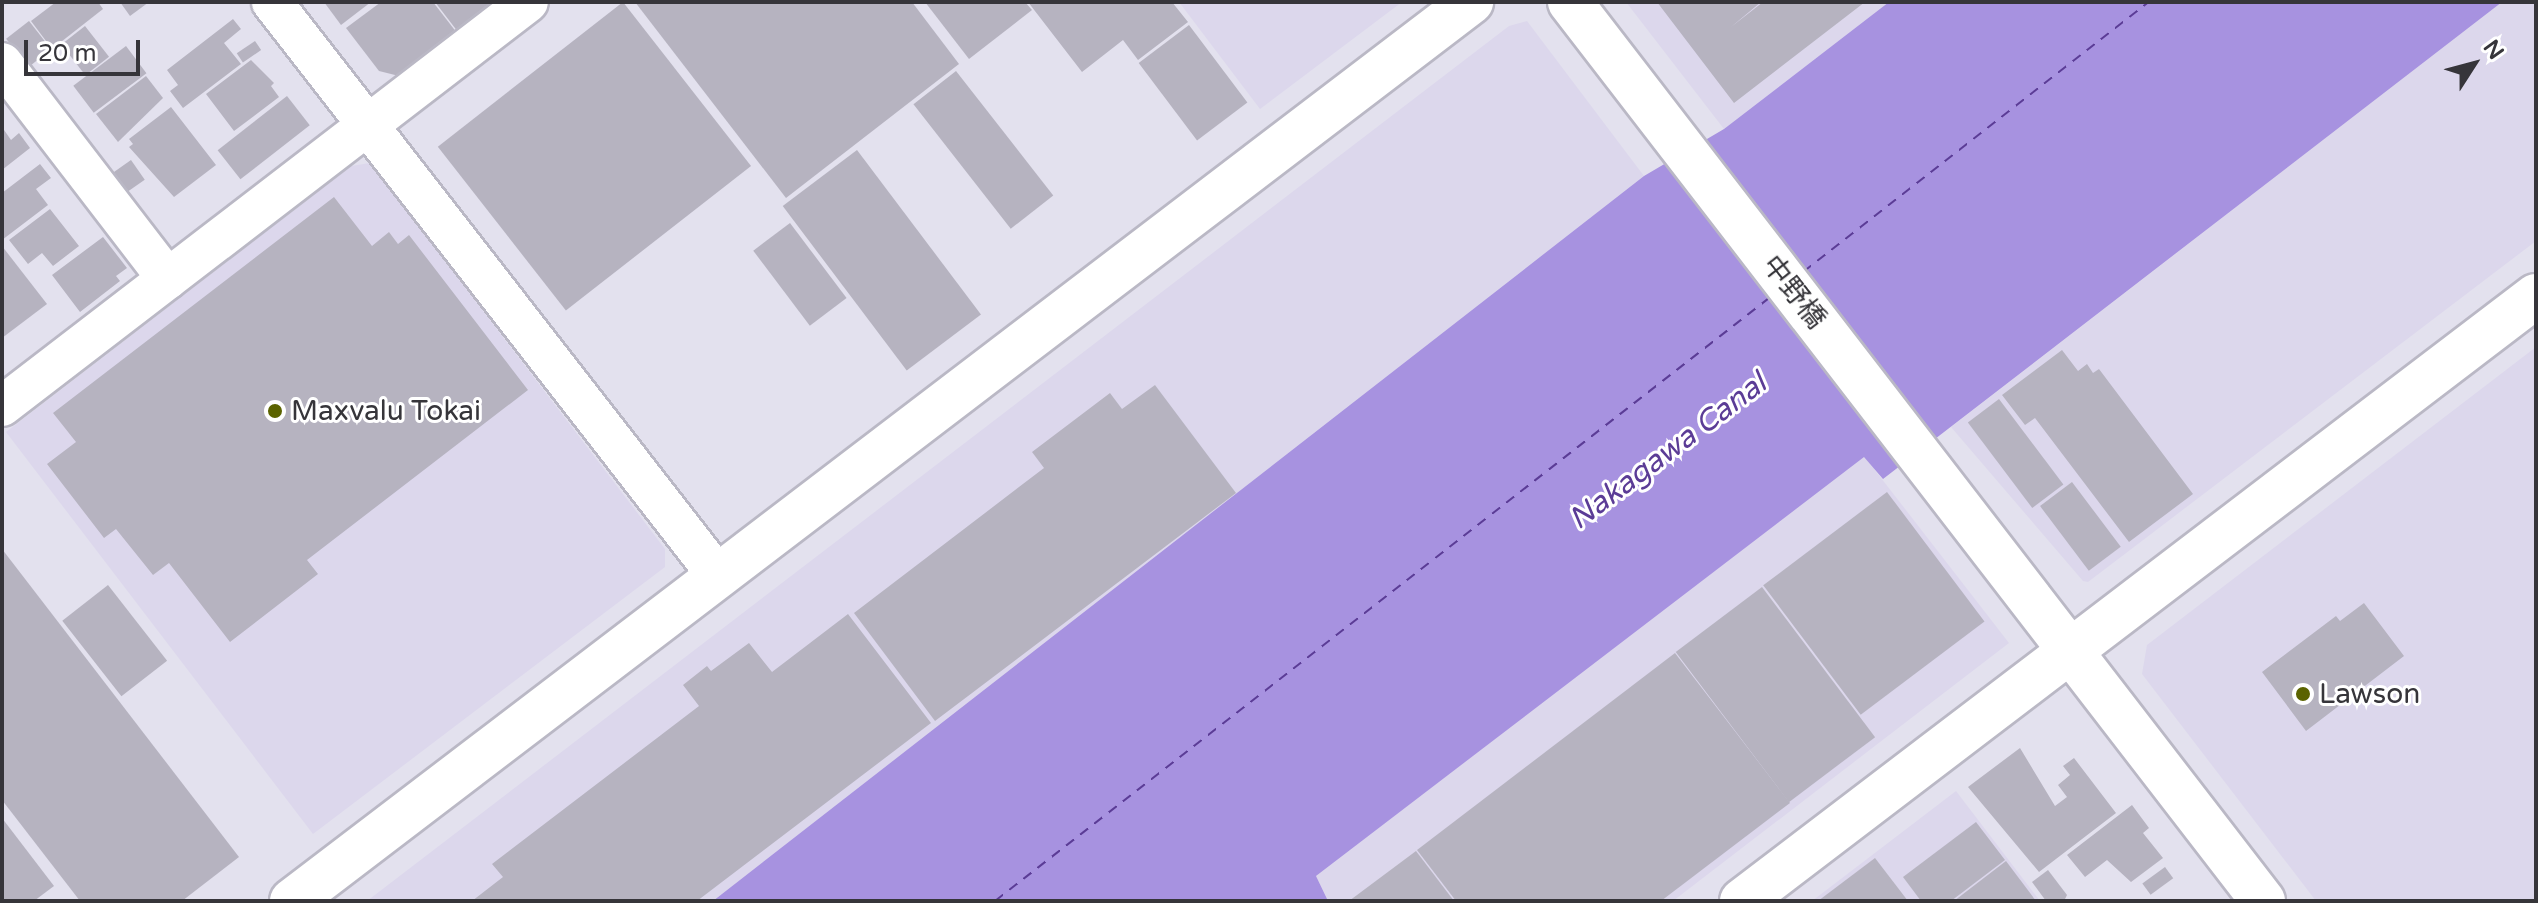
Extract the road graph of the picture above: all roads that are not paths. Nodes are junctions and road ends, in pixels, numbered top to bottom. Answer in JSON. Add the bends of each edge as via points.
{"nodes":[{"id":1,"x":272,"y":2,"type":"edge"},
{"id":2,"x":528,"y":2,"type":"edge"},
{"id":3,"x":1471,"y":2,"type":"edge"},
{"id":4,"x":1570,"y":2,"type":"edge"},
{"id":5,"x":2,"y":63,"type":"edge"},
{"id":6,"x":368,"y":125,"type":"junction"},
{"id":7,"x":168,"y":279,"type":"junction"},
{"id":8,"x":2536,"y":296,"type":"edge"},
{"id":9,"x":2,"y":406,"type":"edge"},
{"id":10,"x":718,"y":576,"type":"junction"},
{"id":11,"x":2070,"y":650,"type":"junction"},
{"id":12,"x":292,"y":901,"type":"edge"},
{"id":13,"x":1742,"y":901,"type":"edge"},
{"id":14,"x":2263,"y":901,"type":"edge"}],
"edges":[{"from":1,"to":6,"type":"street"},
{"from":2,"to":6,"type":"street"},
{"from":3,"to":10,"type":"street"},
{"from":4,"to":11,"type":"street","name":"中野橋"},
{"from":5,"to":7,"type":"street"},
{"from":6,"to":7,"type":"street"},
{"from":6,"to":10,"type":"street"},
{"from":7,"to":9,"type":"street"},
{"from":8,"to":11,"type":"street"},
{"from":10,"to":12,"type":"street"},
{"from":11,"to":13,"type":"street"},
{"from":11,"to":14,"type":"street","name":"中野橋"}]}
